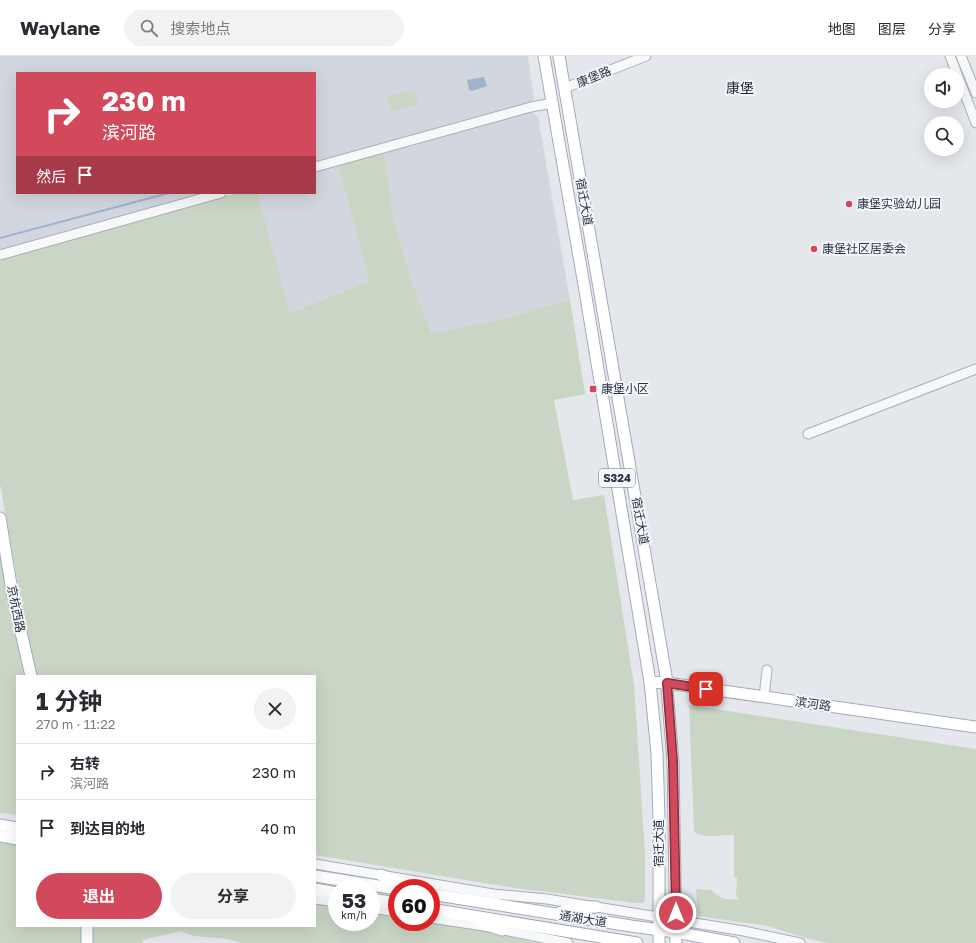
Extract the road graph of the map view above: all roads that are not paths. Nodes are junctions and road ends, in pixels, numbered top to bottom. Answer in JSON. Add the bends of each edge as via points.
{"nodes":[{"id":1,"x":544,"y":56,"type":"edge"},
{"id":2,"x":559,"y":56,"type":"edge"},
{"id":3,"x":646,"y":56,"type":"edge"},
{"id":4,"x":950,"y":56,"type":"edge"},
{"id":5,"x":962,"y":56,"type":"edge"},
{"id":6,"x":565,"y":88,"type":"junction"},
{"id":7,"x":976,"y":93,"type":"edge"},
{"id":8,"x":552,"y":103,"type":"junction"},
{"id":9,"x":976,"y":123,"type":"edge"},
{"id":10,"x":316,"y":167,"type":"edge"},
{"id":11,"x":217,"y":194,"type":"edge"},
{"id":12,"x":0,"y":255,"type":"edge"},
{"id":13,"x":976,"y":369,"type":"edge"},
{"id":14,"x":808,"y":434,"type":"dead end"},
{"id":15,"x":0,"y":518,"type":"edge"},
{"id":16,"x":767,"y":670,"type":"dead end"},
{"id":17,"x":30,"y":675,"type":"edge"},
{"id":18,"x":650,"y":682,"type":"junction"},
{"id":19,"x":667,"y":683,"type":"junction"},
{"id":20,"x":764,"y":697,"type":"junction"},
{"id":21,"x":976,"y":727,"type":"edge"},
{"id":22,"x":0,"y":826,"type":"edge"},
{"id":23,"x":16,"y":828,"type":"edge"},
{"id":24,"x":0,"y":836,"type":"edge"},
{"id":25,"x":16,"y":839,"type":"edge"},
{"id":26,"x":316,"y":864,"type":"edge"},
{"id":27,"x":380,"y":875,"type":"junction"},
{"id":28,"x":316,"y":876,"type":"edge"},
{"id":29,"x":389,"y":879,"type":"edge"},
{"id":30,"x":388,"y":888,"type":"edge"},
{"id":31,"x":316,"y":889,"type":"edge"},
{"id":32,"x":328,"y":891,"type":"edge"},
{"id":33,"x":440,"y":895,"type":"edge"},
{"id":34,"x":316,"y":899,"type":"edge"},
{"id":35,"x":328,"y":901,"type":"edge"},
{"id":36,"x":596,"y":907,"type":"junction"},
{"id":37,"x":440,"y":910,"type":"edge"},
{"id":38,"x":463,"y":914,"type":"junction"},
{"id":39,"x":552,"y":914,"type":"junction"},
{"id":40,"x":659,"y":918,"type":"junction"},
{"id":41,"x":440,"y":920,"type":"edge"},
{"id":42,"x":676,"y":920,"type":"junction"},
{"id":43,"x":607,"y":922,"type":"junction"},
{"id":44,"x":87,"y":927,"type":"edge"},
{"id":45,"x":502,"y":930,"type":"junction"},
{"id":46,"x":659,"y":930,"type":"junction"},
{"id":47,"x":604,"y":938,"type":"junction"},
{"id":48,"x":676,"y":938,"type":"edge"},
{"id":49,"x":86,"y":943,"type":"edge"},
{"id":50,"x":568,"y":943,"type":"edge"},
{"id":51,"x":637,"y":943,"type":"edge"},
{"id":52,"x":659,"y":943,"type":"edge"},
{"id":53,"x":734,"y":943,"type":"edge"},
{"id":54,"x":800,"y":943,"type":"edge"}],
"edges":[{"from":1,"to":8,"type":"main road","name":"宿迁大道","number":"S324"},
{"from":2,"to":6,"type":"main road","name":"宿迁大道","number":"S324"},
{"from":3,"to":6,"type":"street","name":"康堡路"},
{"from":4,"to":9,"type":"street"},
{"from":5,"to":7,"type":"street"},
{"from":6,"to":19,"type":"main road","name":"宿迁大道","number":"S324"},
{"from":8,"to":10,"type":"street"},
{"from":8,"to":18,"type":"main road","name":"宿迁大道","number":"S324"},
{"from":11,"to":12,"type":"street"},
{"from":13,"to":14,"type":"street"},
{"from":15,"to":17,"type":"main road","name":"京杭西路"},
{"from":16,"to":20,"type":"street"},
{"from":18,"to":19,"type":"main road","name":"滨河路"},
{"from":18,"to":40,"type":"main road","name":"宿迁大道","number":"S324","via":[[657,753]]},
{"from":19,"to":20,"type":"main road","name":"滨河路"},
{"from":19,"to":42,"type":"main road","name":"宿迁大道","number":"S324","via":[[673,761]]},
{"from":20,"to":21,"type":"main road","name":"滨河路"},
{"from":22,"to":23,"type":"main road"},
{"from":24,"to":25,"type":"main road"},
{"from":26,"to":27,"type":"street"},
{"from":27,"to":29,"type":"main road"},
{"from":27,"to":36,"type":"street","via":[[494,894]]},
{"from":28,"to":30,"type":"main road"},
{"from":31,"to":32,"type":"main road"},
{"from":33,"to":39,"type":"main road","name":"通湖大道"},
{"from":34,"to":35,"type":"street"},
{"from":36,"to":39,"type":"main road"},
{"from":36,"to":40,"type":"street"},
{"from":37,"to":38,"type":"main road","name":"通湖大道"},
{"from":38,"to":45,"type":"main road"},
{"from":38,"to":47,"type":"main road","name":"通湖大道"},
{"from":39,"to":43,"type":"main road","name":"通湖大道"},
{"from":40,"to":42,"type":"street"},
{"from":40,"to":46,"type":"main road","name":"宿迁大道","number":"S324"},
{"from":41,"to":45,"type":"street"},
{"from":42,"to":48,"type":"main road","name":"宿迁大道","number":"S324"},
{"from":42,"to":54,"type":"street"},
{"from":43,"to":46,"type":"main road","name":"通湖大道"},
{"from":43,"to":47,"type":"main road","via":[[610,933]]},
{"from":44,"to":49,"type":"main road"},
{"from":45,"to":50,"type":"street"},
{"from":46,"to":48,"type":"main road","name":"通湖大道"},
{"from":46,"to":52,"type":"main road","name":"宿迁大道","number":"S324"},
{"from":47,"to":51,"type":"main road","name":"通湖大道"},
{"from":48,"to":53,"type":"main road","name":"通湖大道"}]}
